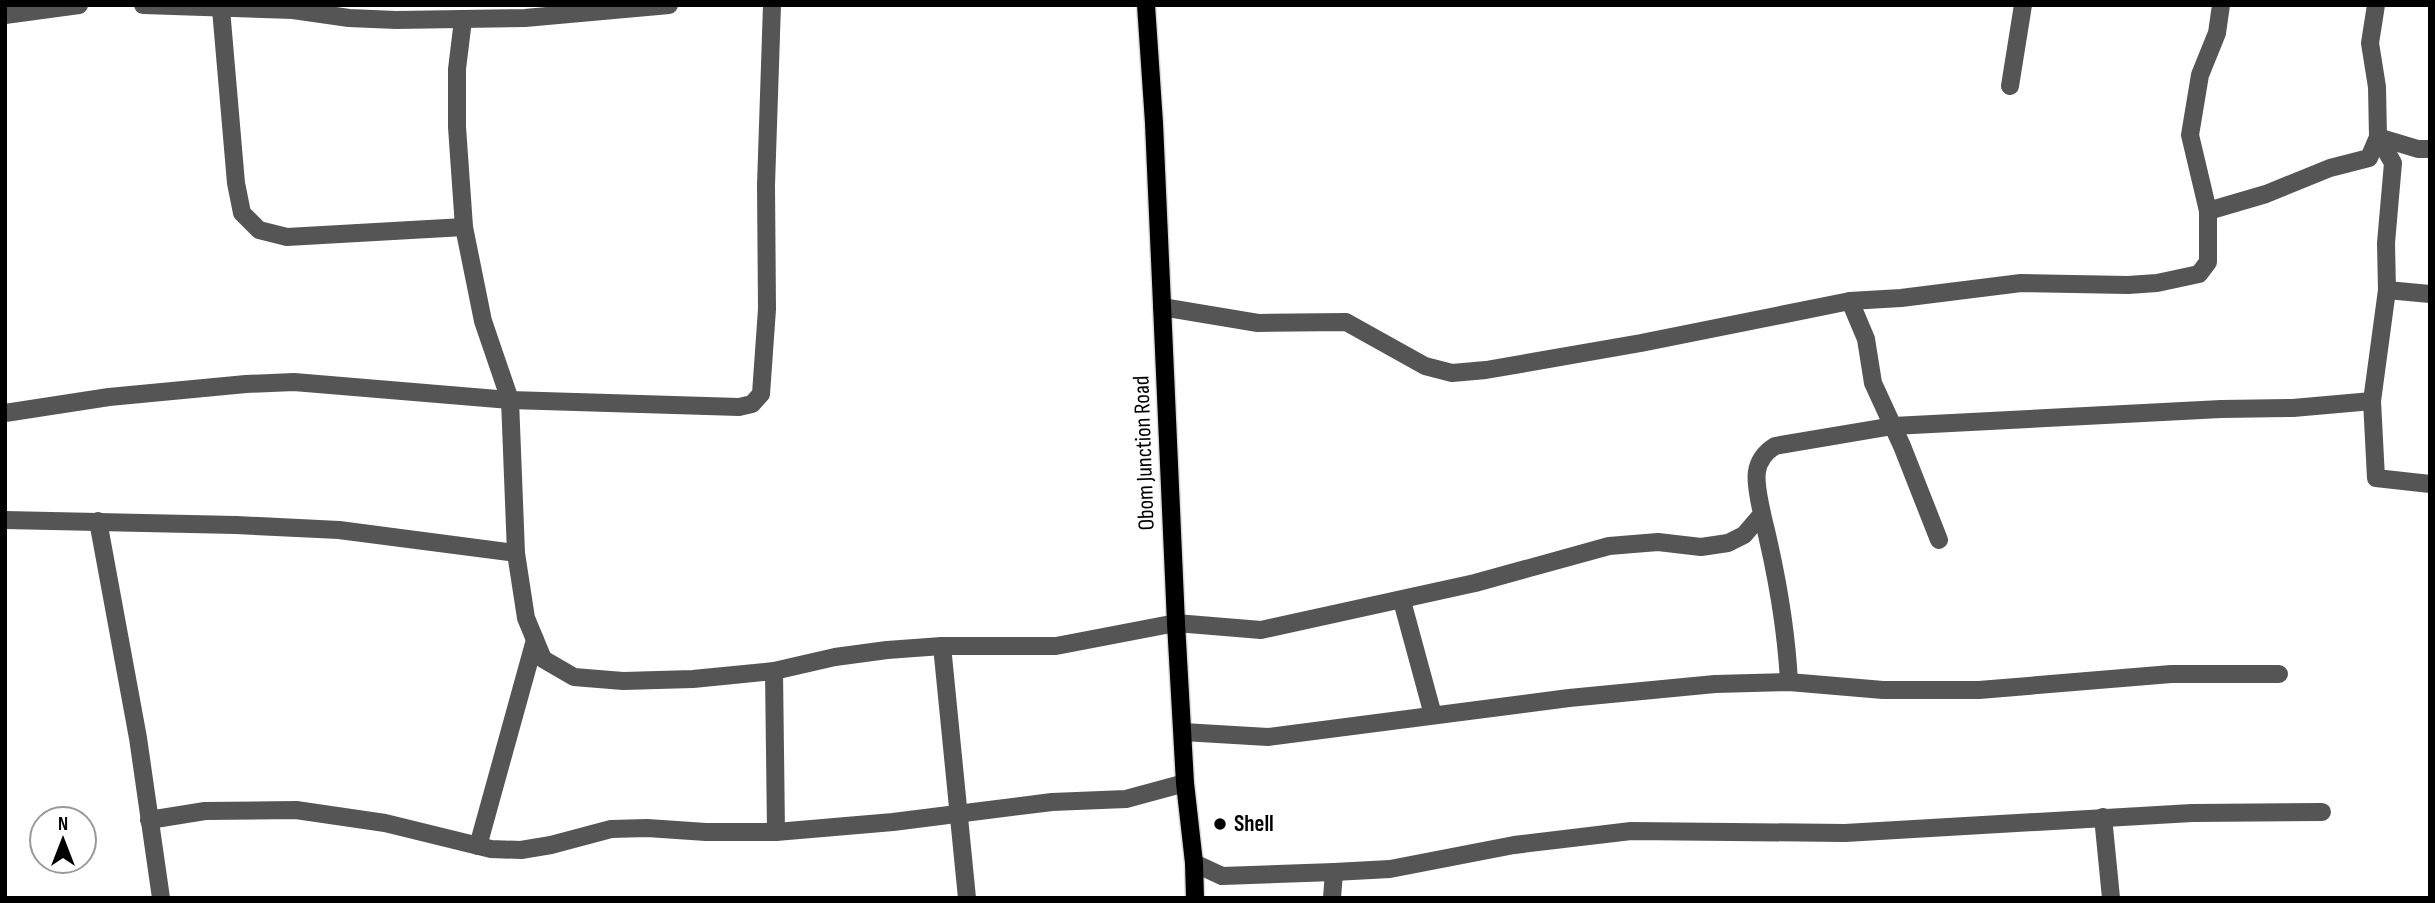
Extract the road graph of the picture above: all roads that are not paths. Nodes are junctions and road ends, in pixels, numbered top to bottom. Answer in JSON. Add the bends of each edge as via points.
{"nodes":[{"id":1,"x":79,"y":5,"type":"edge"},
{"id":2,"x":143,"y":5,"type":"edge"},
{"id":3,"x":669,"y":5,"type":"edge"},
{"id":4,"x":772,"y":5,"type":"edge"},
{"id":5,"x":1146,"y":5,"type":"edge"},
{"id":6,"x":2023,"y":5,"type":"edge"},
{"id":7,"x":2221,"y":5,"type":"edge"},
{"id":8,"x":2376,"y":5,"type":"edge"},
{"id":9,"x":293,"y":8,"type":"edge"},
{"id":10,"x":221,"y":9,"type":"junction"},
{"id":11,"x":5,"y":16,"type":"edge"},
{"id":12,"x":463,"y":20,"type":"junction"},
{"id":13,"x":2010,"y":86,"type":"dead end"},
{"id":14,"x":2378,"y":137,"type":"junction"},
{"id":15,"x":2430,"y":149,"type":"edge"},
{"id":16,"x":2208,"y":211,"type":"junction"},
{"id":17,"x":464,"y":227,"type":"junction"},
{"id":18,"x":2387,"y":290,"type":"junction"},
{"id":19,"x":2430,"y":295,"type":"edge"},
{"id":20,"x":1850,"y":301,"type":"junction"},
{"id":21,"x":1162,"y":307,"type":"junction"},
{"id":22,"x":510,"y":400,"type":"junction"},
{"id":23,"x":2372,"y":401,"type":"junction"},
{"id":24,"x":5,"y":413,"type":"edge"},
{"id":25,"x":1893,"y":426,"type":"junction"},
{"id":26,"x":2430,"y":484,"type":"edge"},
{"id":27,"x":1762,"y":513,"type":"junction"},
{"id":28,"x":5,"y":520,"type":"edge"},
{"id":29,"x":98,"y":521,"type":"junction"},
{"id":30,"x":1939,"y":540,"type":"dead end"},
{"id":31,"x":516,"y":553,"type":"junction"},
{"id":32,"x":1402,"y":601,"type":"junction"},
{"id":33,"x":1176,"y":623,"type":"junction"},
{"id":34,"x":535,"y":640,"type":"junction"},
{"id":35,"x":942,"y":646,"type":"junction"},
{"id":36,"x":774,"y":671,"type":"junction"},
{"id":37,"x":2279,"y":674,"type":"dead end"},
{"id":38,"x":1789,"y":682,"type":"junction"},
{"id":39,"x":1433,"y":715,"type":"junction"},
{"id":40,"x":1184,"y":732,"type":"junction"},
{"id":41,"x":1185,"y":783,"type":"junction"},
{"id":42,"x":957,"y":812,"type":"junction"},
{"id":43,"x":2322,"y":812,"type":"dead end"},
{"id":44,"x":2103,"y":817,"type":"junction"},
{"id":45,"x":149,"y":820,"type":"junction"},
{"id":46,"x":776,"y":832,"type":"junction"},
{"id":47,"x":478,"y":846,"type":"junction"},
{"id":48,"x":1194,"y":863,"type":"junction"},
{"id":49,"x":1334,"y":872,"type":"junction"},
{"id":50,"x":161,"y":898,"type":"edge"},
{"id":51,"x":967,"y":898,"type":"edge"},
{"id":52,"x":1195,"y":898,"type":"edge"},
{"id":53,"x":1332,"y":898,"type":"edge"},
{"id":54,"x":2111,"y":898,"type":"edge"}],
"edges":[{"from":1,"to":11,"type":"street"},
{"from":2,"to":10,"type":"street"},
{"from":3,"to":12,"type":"street"},
{"from":4,"to":22,"type":"street","via":[[767,309],[761,394],[752,404],[739,407]]},
{"from":5,"to":21,"type":"main road","name":"Obom Junction Road"},
{"from":6,"to":13,"type":"street"},
{"from":7,"to":16,"type":"street","via":[[2217,33],[2200,75],[2190,135]]},
{"from":8,"to":14,"type":"street","via":[[2370,43]]},
{"from":9,"to":10,"type":"street"},
{"from":9,"to":12,"type":"street","via":[[349,18]]},
{"from":10,"to":17,"type":"street","via":[[236,183],[242,213],[258,230],[287,237]]},
{"from":12,"to":17,"type":"street","via":[[457,127]]},
{"from":14,"to":15,"type":"street"},
{"from":14,"to":16,"type":"street","via":[[2369,158]]},
{"from":14,"to":18,"type":"street","via":[[2393,163]]},
{"from":16,"to":20,"type":"street","via":[[2208,262],[2199,274],[2128,285],[2021,283]]},
{"from":17,"to":22,"type":"street","via":[[483,321]]},
{"from":18,"to":19,"type":"street"},
{"from":18,"to":23,"type":"street"},
{"from":20,"to":21,"type":"street","via":[[1641,343],[1452,373],[1425,366],[1346,322],[1258,323]]},
{"from":20,"to":25,"type":"street","via":[[1866,339],[1873,383]]},
{"from":21,"to":33,"type":"main road","name":"Obom Junction Road"},
{"from":22,"to":24,"type":"street","via":[[294,382],[109,397]]},
{"from":22,"to":31,"type":"street"},
{"from":23,"to":25,"type":"street"},
{"from":23,"to":26,"type":"street","via":[[2376,478]]},
{"from":25,"to":27,"type":"street","via":[[1775,446],[1765,452],[1756,479]]},
{"from":25,"to":30,"type":"street"},
{"from":27,"to":32,"type":"street","via":[[1744,535],[1728,543],[1609,546]]},
{"from":27,"to":38,"type":"street","via":[[1778,575]]},
{"from":28,"to":29,"type":"street"},
{"from":29,"to":31,"type":"street","via":[[339,530]]},
{"from":29,"to":45,"type":"street"},
{"from":31,"to":34,"type":"street","via":[[526,618]]},
{"from":32,"to":33,"type":"street","via":[[1261,631]]},
{"from":32,"to":39,"type":"street"},
{"from":33,"to":35,"type":"street","via":[[1056,646]]},
{"from":33,"to":40,"type":"main road","name":"Obom Junction Road"},
{"from":34,"to":36,"type":"street","via":[[543,659],[574,677],[692,679]]},
{"from":34,"to":47,"type":"street"},
{"from":35,"to":36,"type":"street","via":[[835,657]]},
{"from":35,"to":42,"type":"street"},
{"from":36,"to":46,"type":"street"},
{"from":37,"to":38,"type":"street","via":[[2171,674],[1979,690],[1883,690]]},
{"from":38,"to":39,"type":"street","via":[[1622,692]]},
{"from":39,"to":40,"type":"street","via":[[1268,737]]},
{"from":40,"to":41,"type":"main road","name":"Obom Junction Road"},
{"from":41,"to":42,"type":"street","via":[[1126,799]]},
{"from":41,"to":48,"type":"main road","name":"Obom Junction Road"},
{"from":42,"to":46,"type":"street"},
{"from":42,"to":51,"type":"street"},
{"from":43,"to":44,"type":"street"},
{"from":44,"to":49,"type":"street","via":[[1845,833],[1631,831],[1514,845],[1390,869]]},
{"from":44,"to":54,"type":"street"},
{"from":45,"to":47,"type":"street","via":[[205,811],[296,810],[385,823]]},
{"from":45,"to":50,"type":"street"},
{"from":46,"to":47,"type":"street","via":[[647,828],[611,830],[521,850]]},
{"from":48,"to":49,"type":"street","via":[[1222,876]]},
{"from":48,"to":52,"type":"main road","name":"Obom Junction Road"},
{"from":49,"to":53,"type":"street"}]}
